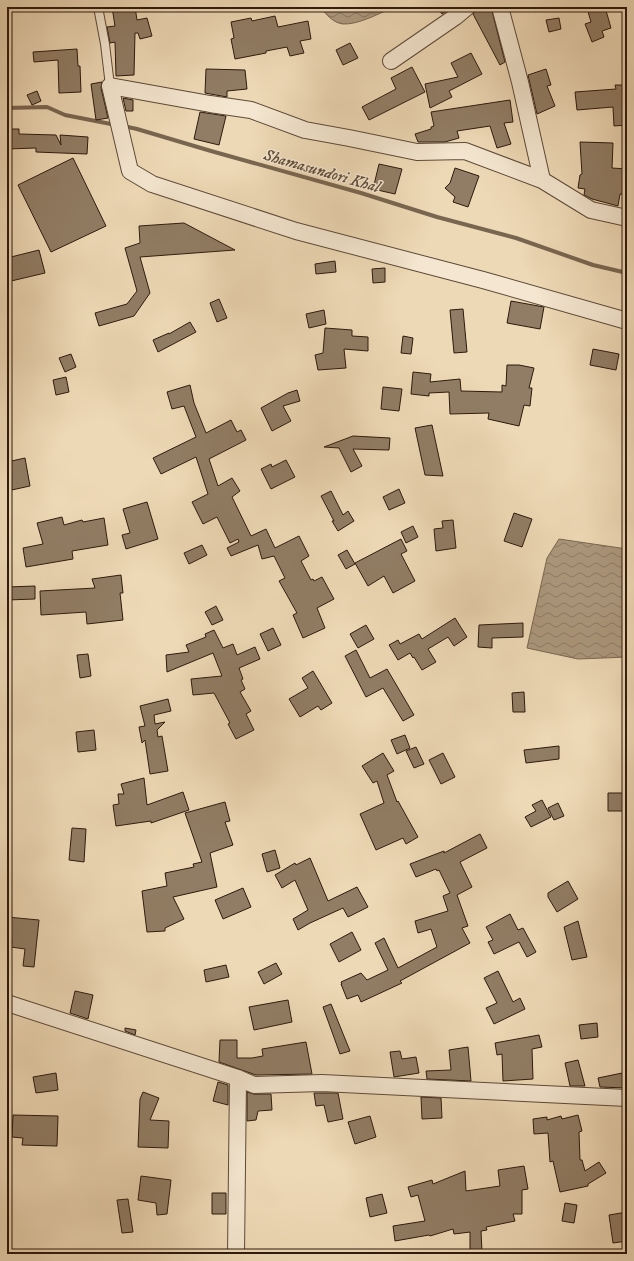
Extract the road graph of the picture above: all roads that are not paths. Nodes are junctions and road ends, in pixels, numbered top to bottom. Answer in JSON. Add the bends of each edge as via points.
{"nodes":[{"id":1,"x":98,"y":7,"type":"edge"},
{"id":2,"x":467,"y":7,"type":"edge"},
{"id":3,"x":500,"y":7,"type":"edge"},
{"id":4,"x":391,"y":61,"type":"dead end"},
{"id":5,"x":110,"y":86,"type":"junction"},
{"id":6,"x":542,"y":180,"type":"junction"},
{"id":7,"x":627,"y":218,"type":"edge"},
{"id":8,"x":627,"y":321,"type":"edge"},
{"id":9,"x":7,"y":1003,"type":"edge"},
{"id":10,"x":238,"y":1078,"type":"junction"},
{"id":11,"x":627,"y":1098,"type":"edge"},
{"id":12,"x":236,"y":1254,"type":"edge"}],
"edges":[{"from":1,"to":5,"type":"lane"},
{"from":2,"to":4,"type":"street"},
{"from":3,"to":6,"type":"street"},
{"from":5,"to":6,"type":"street","via":[[251,110],[305,130],[417,152],[465,151]]},
{"from":5,"to":8,"type":"street","via":[[130,171],[152,184],[296,231]]},
{"from":6,"to":7,"type":"street","via":[[591,210]]},
{"from":9,"to":10,"type":"street"},
{"from":10,"to":11,"type":"street","via":[[254,1085],[322,1083]]},
{"from":10,"to":12,"type":"street"}]}
